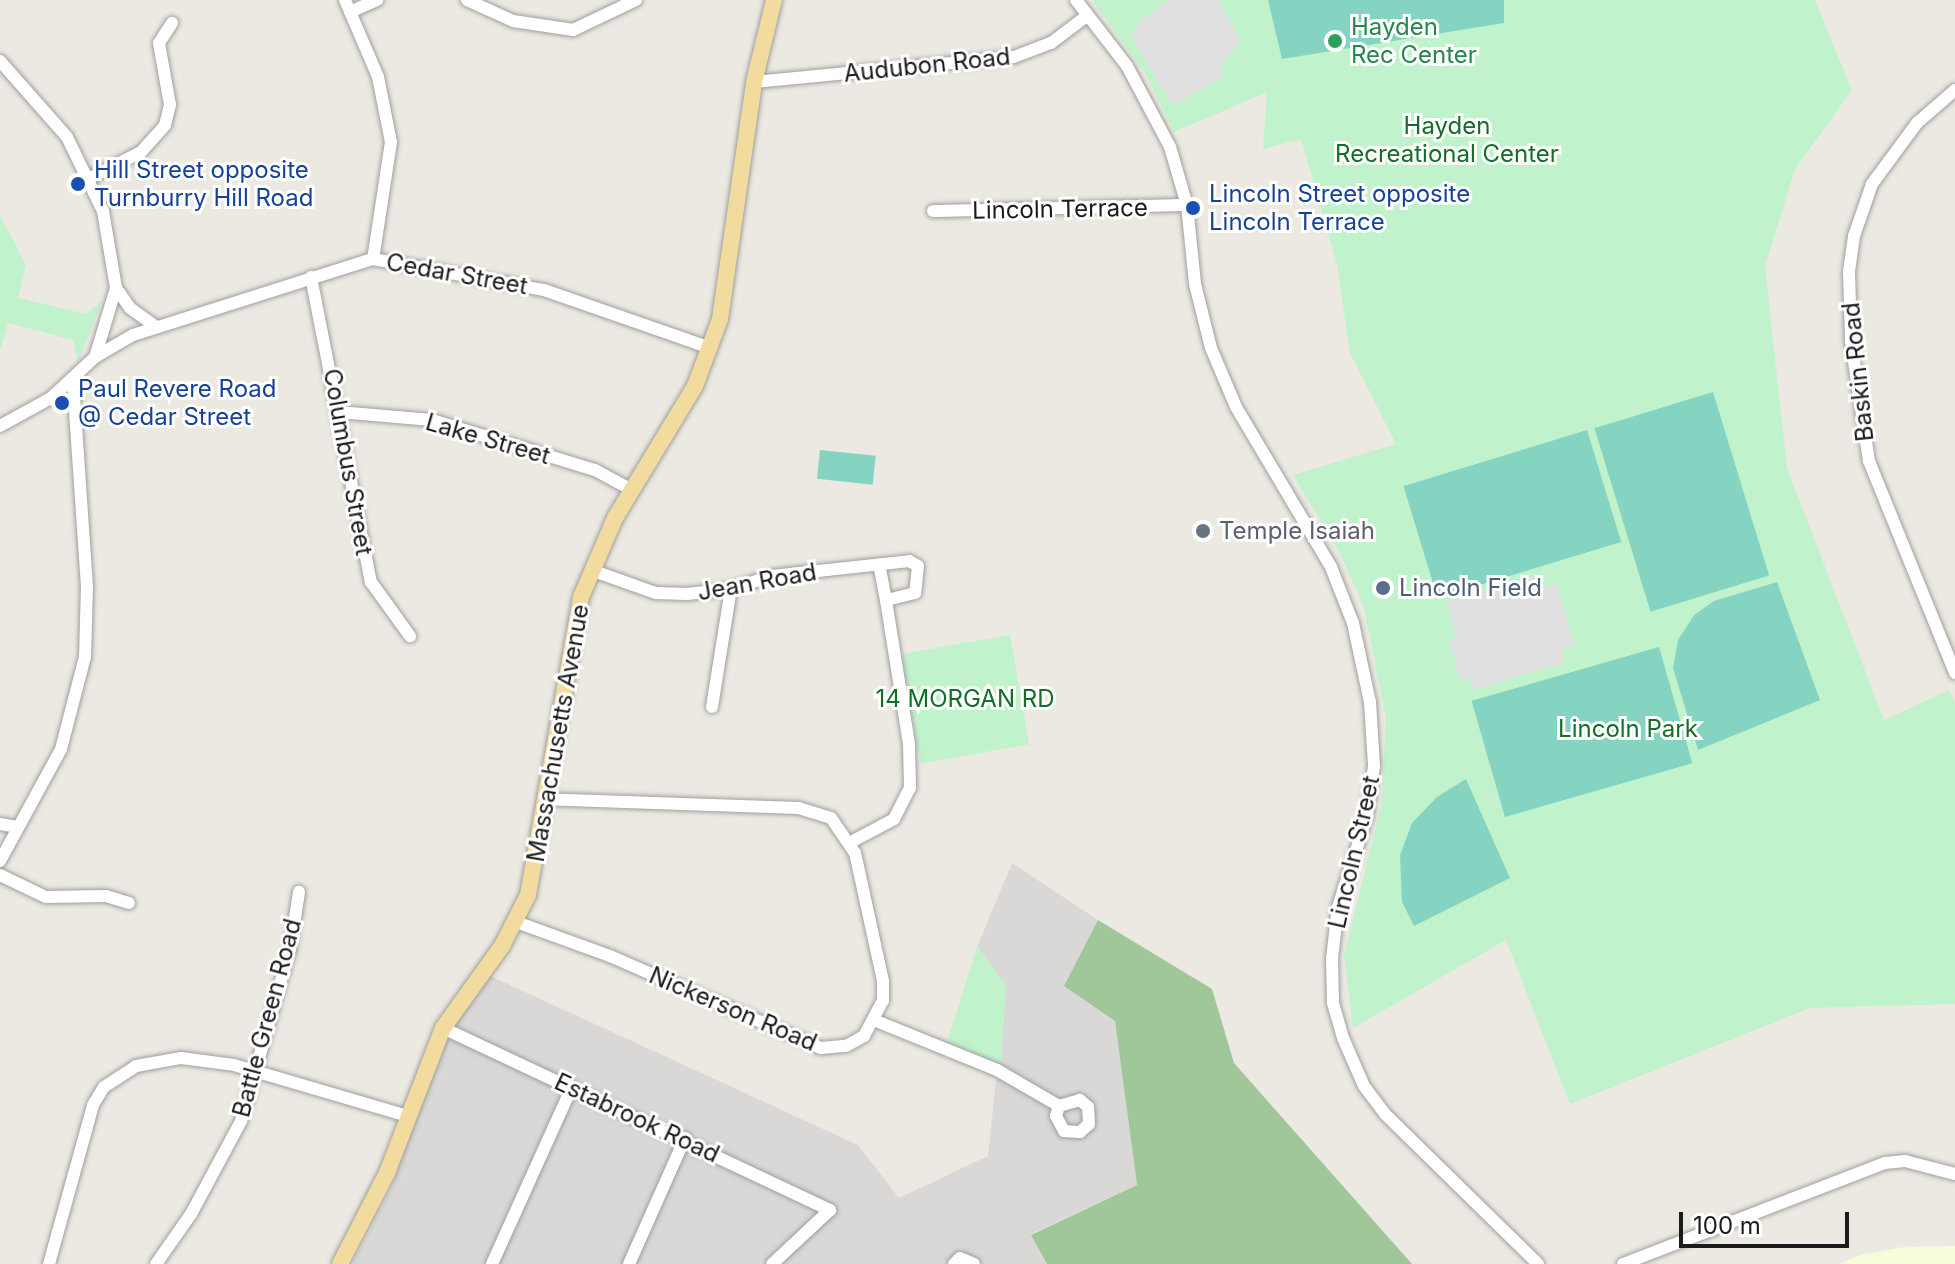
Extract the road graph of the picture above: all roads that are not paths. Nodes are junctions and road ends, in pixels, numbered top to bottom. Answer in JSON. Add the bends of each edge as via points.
{"nodes":[{"id":1,"x":377,"y":0,"type":"edge"},
{"id":2,"x":467,"y":0,"type":"edge"},
{"id":3,"x":636,"y":0,"type":"edge"},
{"id":4,"x":774,"y":0,"type":"edge"},
{"id":5,"x":1076,"y":0,"type":"edge"},
{"id":6,"x":348,"y":6,"type":"edge"},
{"id":7,"x":1088,"y":15,"type":"junction"},
{"id":8,"x":172,"y":23,"type":"dead end"},
{"id":9,"x":0,"y":61,"type":"edge"},
{"id":10,"x":754,"y":82,"type":"junction"},
{"id":11,"x":1955,"y":90,"type":"edge"},
{"id":12,"x":90,"y":178,"type":"junction"},
{"id":13,"x":1187,"y":205,"type":"junction"},
{"id":14,"x":933,"y":211,"type":"dead end"},
{"id":15,"x":373,"y":259,"type":"junction"},
{"id":16,"x":311,"y":277,"type":"junction"},
{"id":17,"x":116,"y":288,"type":"junction"},
{"id":18,"x":155,"y":326,"type":"junction"},
{"id":19,"x":711,"y":348,"type":"junction"},
{"id":20,"x":95,"y":357,"type":"junction"},
{"id":21,"x":73,"y":381,"type":"junction"},
{"id":22,"x":339,"y":412,"type":"junction"},
{"id":23,"x":0,"y":426,"type":"edge"},
{"id":24,"x":632,"y":490,"type":"junction"},
{"id":25,"x":879,"y":565,"type":"junction"},
{"id":26,"x":591,"y":570,"type":"junction"},
{"id":27,"x":731,"y":589,"type":"junction"},
{"id":28,"x":886,"y":600,"type":"junction"},
{"id":29,"x":410,"y":636,"type":"dead end"},
{"id":30,"x":1955,"y":673,"type":"edge"},
{"id":31,"x":712,"y":707,"type":"dead end"},
{"id":32,"x":545,"y":799,"type":"junction"},
{"id":33,"x":0,"y":824,"type":"edge"},
{"id":34,"x":17,"y":827,"type":"junction"},
{"id":35,"x":851,"y":842,"type":"junction"},
{"id":36,"x":0,"y":861,"type":"edge"},
{"id":37,"x":0,"y":875,"type":"edge"},
{"id":38,"x":299,"y":892,"type":"dead end"},
{"id":39,"x":129,"y":903,"type":"dead end"},
{"id":40,"x":516,"y":922,"type":"junction"},
{"id":41,"x":876,"y":1021,"type":"junction"},
{"id":42,"x":443,"y":1028,"type":"junction"},
{"id":43,"x":256,"y":1074,"type":"junction"},
{"id":44,"x":572,"y":1087,"type":"junction"},
{"id":45,"x":1059,"y":1106,"type":"dead end"},
{"id":46,"x":407,"y":1116,"type":"junction"},
{"id":47,"x":685,"y":1138,"type":"junction"},
{"id":48,"x":1955,"y":1174,"type":"edge"},
{"id":49,"x":970,"y":1262,"type":"edge"},
{"id":50,"x":49,"y":1264,"type":"edge"},
{"id":51,"x":156,"y":1264,"type":"edge"},
{"id":52,"x":340,"y":1264,"type":"edge"},
{"id":53,"x":492,"y":1264,"type":"edge"},
{"id":54,"x":629,"y":1264,"type":"edge"},
{"id":55,"x":772,"y":1264,"type":"edge"},
{"id":56,"x":954,"y":1264,"type":"edge"},
{"id":57,"x":1538,"y":1264,"type":"edge"},
{"id":58,"x":1623,"y":1264,"type":"edge"}],
"edges":[{"from":1,"to":6,"type":"street"},
{"from":2,"to":3,"type":"street","via":[[513,21],[573,30]]},
{"from":4,"to":10,"type":"main road","name":"Massachusetts Avenue"},
{"from":5,"to":7,"type":"street","name":"Lincoln Street"},
{"from":6,"to":15,"type":"street","via":[[378,77],[391,142]]},
{"from":7,"to":10,"type":"street","name":"Audubon Road","via":[[1051,43],[1014,57]]},
{"from":7,"to":13,"type":"street","name":"Lincoln Street","via":[[1127,66],[1160,125]]},
{"from":8,"to":12,"type":"street","via":[[159,43],[170,105],[165,125],[141,152]]},
{"from":9,"to":12,"type":"street","via":[[59,126]]},
{"from":10,"to":19,"type":"main road","name":"Massachusetts Avenue"},
{"from":11,"to":30,"type":"street","name":"Baskin Road","via":[[1917,123],[1872,184],[1854,236],[1849,276],[1851,341],[1869,461]]},
{"from":12,"to":17,"type":"street","via":[[111,245]]},
{"from":13,"to":14,"type":"street","name":"Lincoln Terrace"},
{"from":13,"to":57,"type":"street","name":"Lincoln Street","via":[[1195,284],[1211,348],[1236,407],[1331,567],[1353,623],[1370,702],[1374,766],[1367,816],[1338,907],[1332,959],[1333,1003],[1343,1038],[1364,1086],[1386,1115]]},
{"from":15,"to":16,"type":"street","name":"Cedar Street"},
{"from":15,"to":19,"type":"street","name":"Cedar Street","via":[[544,290]]},
{"from":16,"to":18,"type":"street","name":"Cedar Street"},
{"from":16,"to":22,"type":"street","name":"Columbus Street"},
{"from":17,"to":18,"type":"street","via":[[130,308]]},
{"from":17,"to":20,"type":"street"},
{"from":18,"to":20,"type":"street","name":"Cedar Street"},
{"from":19,"to":24,"type":"main road","name":"Massachusetts Avenue","via":[[695,386]]},
{"from":20,"to":21,"type":"street","name":"Cedar Street"},
{"from":21,"to":23,"type":"street","name":"Cedar Street"},
{"from":21,"to":34,"type":"street","via":[[87,587],[85,657],[61,749]]},
{"from":22,"to":24,"type":"street","name":"Lake Street","via":[[432,420],[595,470]]},
{"from":22,"to":29,"type":"street","name":"Columbus Street","via":[[371,582]]},
{"from":24,"to":26,"type":"main road","name":"Massachusetts Avenue"},
{"from":25,"to":27,"type":"street","name":"Jean Road","via":[[772,576]]},
{"from":25,"to":28,"type":"street"},
{"from":25,"to":28,"type":"street","name":"Jean Road","via":[[909,561],[918,566],[915,593]]},
{"from":26,"to":27,"type":"street","name":"Jean Road","via":[[656,593]]},
{"from":26,"to":32,"type":"main road","name":"Massachusetts Avenue","via":[[567,659]]},
{"from":27,"to":31,"type":"street"},
{"from":28,"to":35,"type":"street","via":[[909,744],[910,788],[894,819]]},
{"from":32,"to":35,"type":"street","via":[[810,809],[831,818]]},
{"from":32,"to":40,"type":"main road","name":"Massachusetts Avenue","via":[[528,895]]},
{"from":33,"to":34,"type":"street"},
{"from":34,"to":36,"type":"street"},
{"from":35,"to":41,"type":"street","via":[[883,981]]},
{"from":37,"to":39,"type":"street","via":[[46,897],[106,896]]},
{"from":38,"to":43,"type":"street","name":"Battle Green Road"},
{"from":40,"to":41,"type":"street","name":"Nickerson Road","via":[[610,956],[821,1048],[856,1041]]},
{"from":40,"to":42,"type":"main road","name":"Massachusetts Avenue"},
{"from":41,"to":45,"type":"street","via":[[997,1070]]},
{"from":42,"to":44,"type":"street","name":"Estabrook Road"},
{"from":42,"to":46,"type":"main road","name":"Massachusetts Avenue"},
{"from":43,"to":46,"type":"street"},
{"from":43,"to":50,"type":"street","via":[[211,1060],[157,1060],[136,1066],[104,1087],[93,1105]]},
{"from":43,"to":51,"type":"street","name":"Battle Green Road","via":[[228,1149]]},
{"from":44,"to":47,"type":"street","name":"Estabrook Road"},
{"from":44,"to":53,"type":"street"},
{"from":46,"to":52,"type":"main road","name":"Massachusetts Avenue","via":[[382,1185]]},
{"from":47,"to":54,"type":"street"},
{"from":47,"to":55,"type":"street","name":"Estabrook Road","via":[[830,1210]]},
{"from":48,"to":58,"type":"street","via":[[1905,1161],[1885,1163]]},
{"from":49,"to":56,"type":"street"}]}
